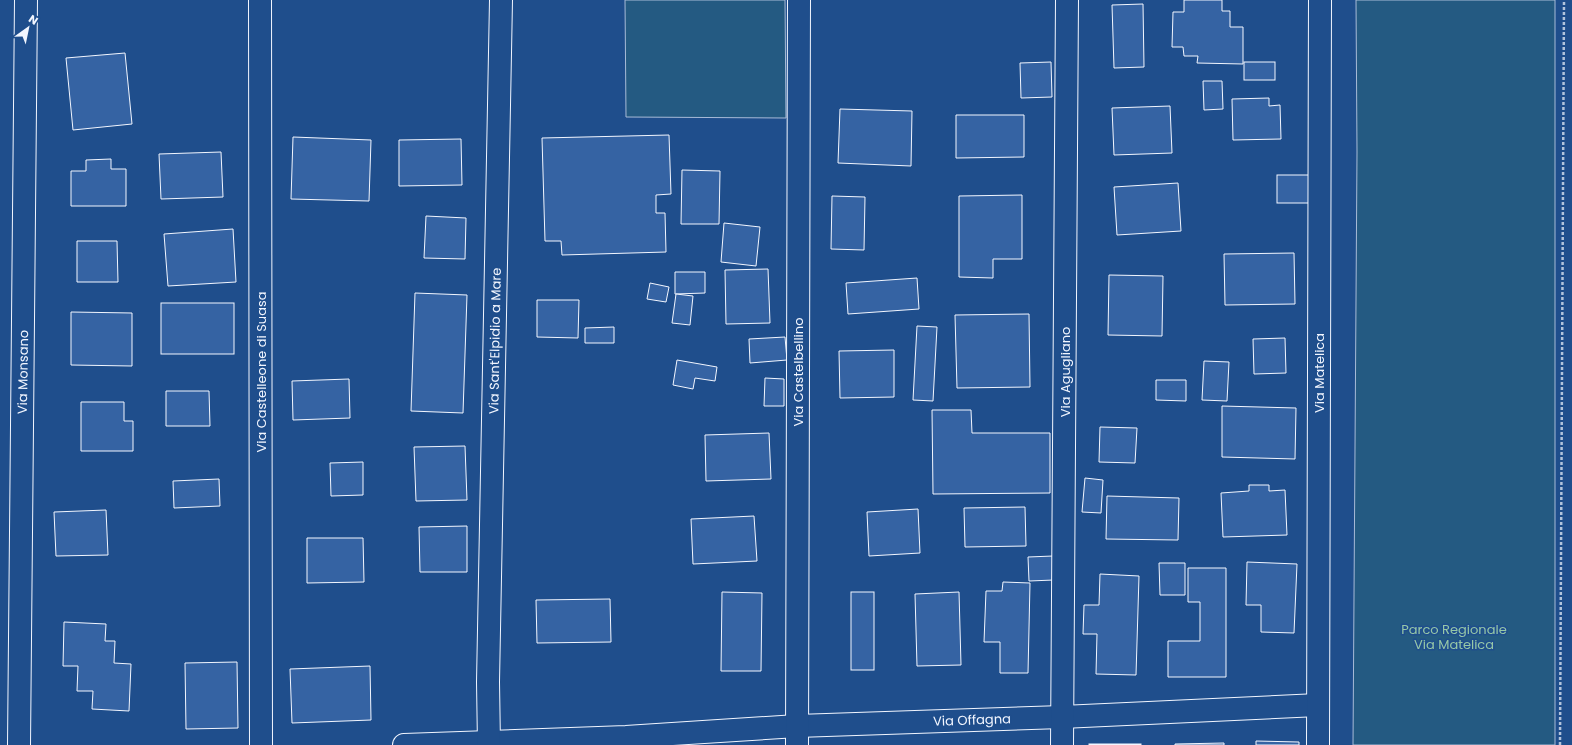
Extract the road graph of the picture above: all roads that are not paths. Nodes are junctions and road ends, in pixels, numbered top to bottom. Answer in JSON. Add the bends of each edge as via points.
{"nodes":[{"id":1,"x":26,"y":0,"type":"edge"},
{"id":2,"x":260,"y":0,"type":"edge"},
{"id":3,"x":501,"y":0,"type":"edge"},
{"id":4,"x":799,"y":0,"type":"edge"},
{"id":5,"x":1067,"y":0,"type":"edge"},
{"id":6,"x":1320,"y":0,"type":"edge"},
{"id":7,"x":1318,"y":705,"type":"junction"},
{"id":8,"x":1062,"y":718,"type":"junction"},
{"id":9,"x":797,"y":735,"type":"edge"},
{"id":10,"x":489,"y":744,"type":"edge"},
{"id":11,"x":19,"y":745,"type":"edge"},
{"id":12,"x":261,"y":745,"type":"edge"},
{"id":13,"x":404,"y":745,"type":"edge"},
{"id":14,"x":1062,"y":745,"type":"edge"},
{"id":15,"x":1318,"y":745,"type":"edge"}],
"edges":[{"from":1,"to":11,"type":"street","name":"Via Monsano"},
{"from":2,"to":12,"type":"street","name":"Via Castelleone di Suasa"},
{"from":3,"to":10,"type":"street","name":"Via Sant'Elpidio a Mare"},
{"from":4,"to":9,"type":"street","name":"Via Castelbellino"},
{"from":5,"to":8,"type":"street","name":"Via Agugliano"},
{"from":6,"to":7,"type":"street","name":"Via Matelica"},
{"from":7,"to":8,"type":"street","name":"Via Offagna"},
{"from":7,"to":15,"type":"street","name":"Via Matelica"},
{"from":8,"to":9,"type":"street","name":"Via Offagna"},
{"from":8,"to":14,"type":"street","name":"Via Agugliano"},
{"from":9,"to":10,"type":"street","name":"Via Offagna","via":[[626,737]]},
{"from":10,"to":13,"type":"street","name":"Via Offagna"}]}
